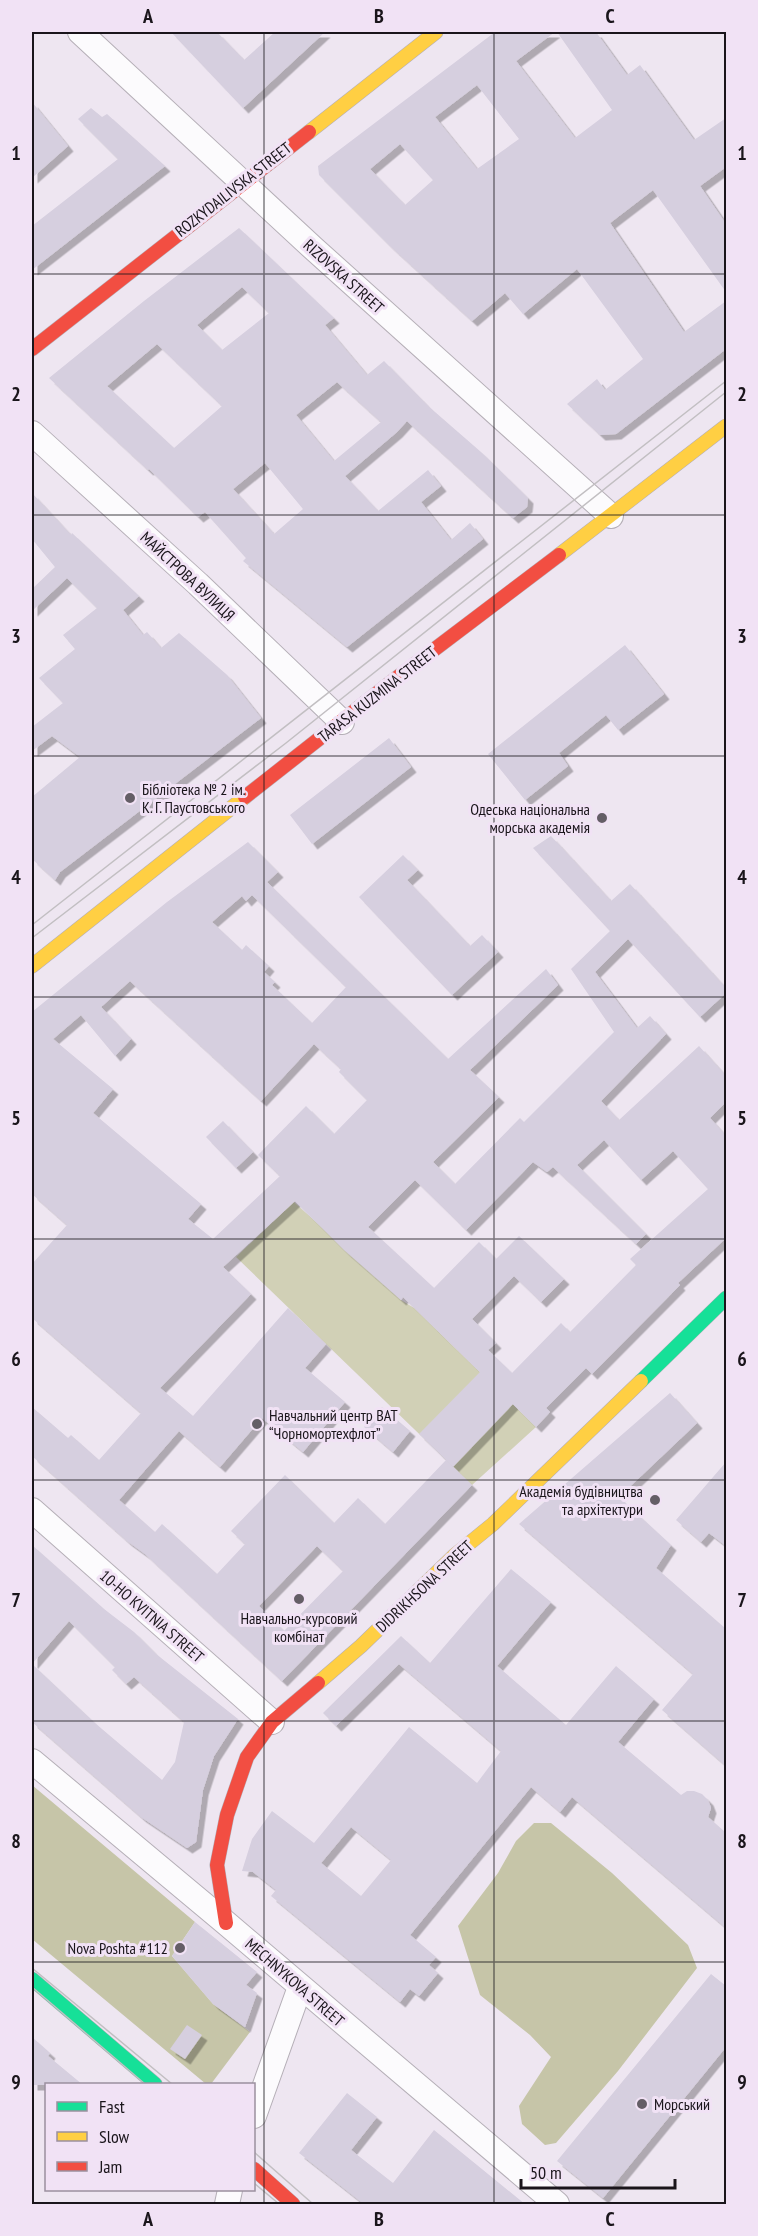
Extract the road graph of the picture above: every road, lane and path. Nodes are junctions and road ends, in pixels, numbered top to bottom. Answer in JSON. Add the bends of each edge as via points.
{"nodes":[{"id":1,"x":80,"y":32,"type":"edge"},
{"id":2,"x":436,"y":32,"type":"edge"},
{"id":3,"x":242,"y":182,"type":"junction"},
{"id":4,"x":32,"y":349,"type":"edge"},
{"id":5,"x":726,"y":426,"type":"edge"},
{"id":6,"x":32,"y":433,"type":"edge"},
{"id":7,"x":611,"y":516,"type":"junction"},
{"id":8,"x":342,"y":722,"type":"junction"},
{"id":9,"x":34,"y":959,"type":"edge"},
{"id":10,"x":726,"y":1298,"type":"edge"},
{"id":11,"x":32,"y":1510,"type":"edge"},
{"id":12,"x":272,"y":1722,"type":"junction"},
{"id":13,"x":32,"y":1761,"type":"edge"},
{"id":14,"x":226,"y":1923,"type":"junction"},
{"id":15,"x":32,"y":1979,"type":"edge"},
{"id":16,"x":300,"y":1987,"type":"junction"},
{"id":17,"x":153,"y":2083,"type":"edge"},
{"id":18,"x":255,"y":2113,"type":"edge"},
{"id":19,"x":255,"y":2170,"type":"edge"},
{"id":20,"x":293,"y":2205,"type":"edge"},
{"id":21,"x":557,"y":2205,"type":"edge"}],
"edges":[{"from":1,"to":3,"type":"street","name":"RIZOVSKA STREET"},
{"from":2,"to":3,"type":"street","name":"ROZKYDAILIVSKA STREET"},
{"from":3,"to":4,"type":"street","name":"ROZKYDAILIVSKA STREET"},
{"from":3,"to":7,"type":"street","name":"RIZOVSKA STREET"},
{"from":5,"to":7,"type":"street","name":"TARASA KUZMINA STREET"},
{"from":6,"to":8,"type":"street","name":"МАЙСТРОВА ВУЛИЦЯ"},
{"from":7,"to":8,"type":"street","name":"TARASA KUZMINA STREET"},
{"from":8,"to":9,"type":"street","name":"TARASA KUZMINA STREET"},
{"from":10,"to":12,"type":"street","name":"DIDRIKHSONA STREET","via":[[493,1524]]},
{"from":11,"to":12,"type":"street","name":"10-HO KVITNIA STREET"},
{"from":12,"to":14,"type":"street","name":"DIDRIKHSONA STREET","via":[[247,1757],[227,1815],[217,1864]]},
{"from":13,"to":14,"type":"street","name":"MECHNYKOVA STREET"},
{"from":14,"to":16,"type":"street","name":"MECHNYKOVA STREET"},
{"from":15,"to":17,"type":"street"},
{"from":16,"to":18,"type":"street"},
{"from":16,"to":21,"type":"street","name":"MECHNYKOVA STREET"},
{"from":19,"to":20,"type":"street"}]}
